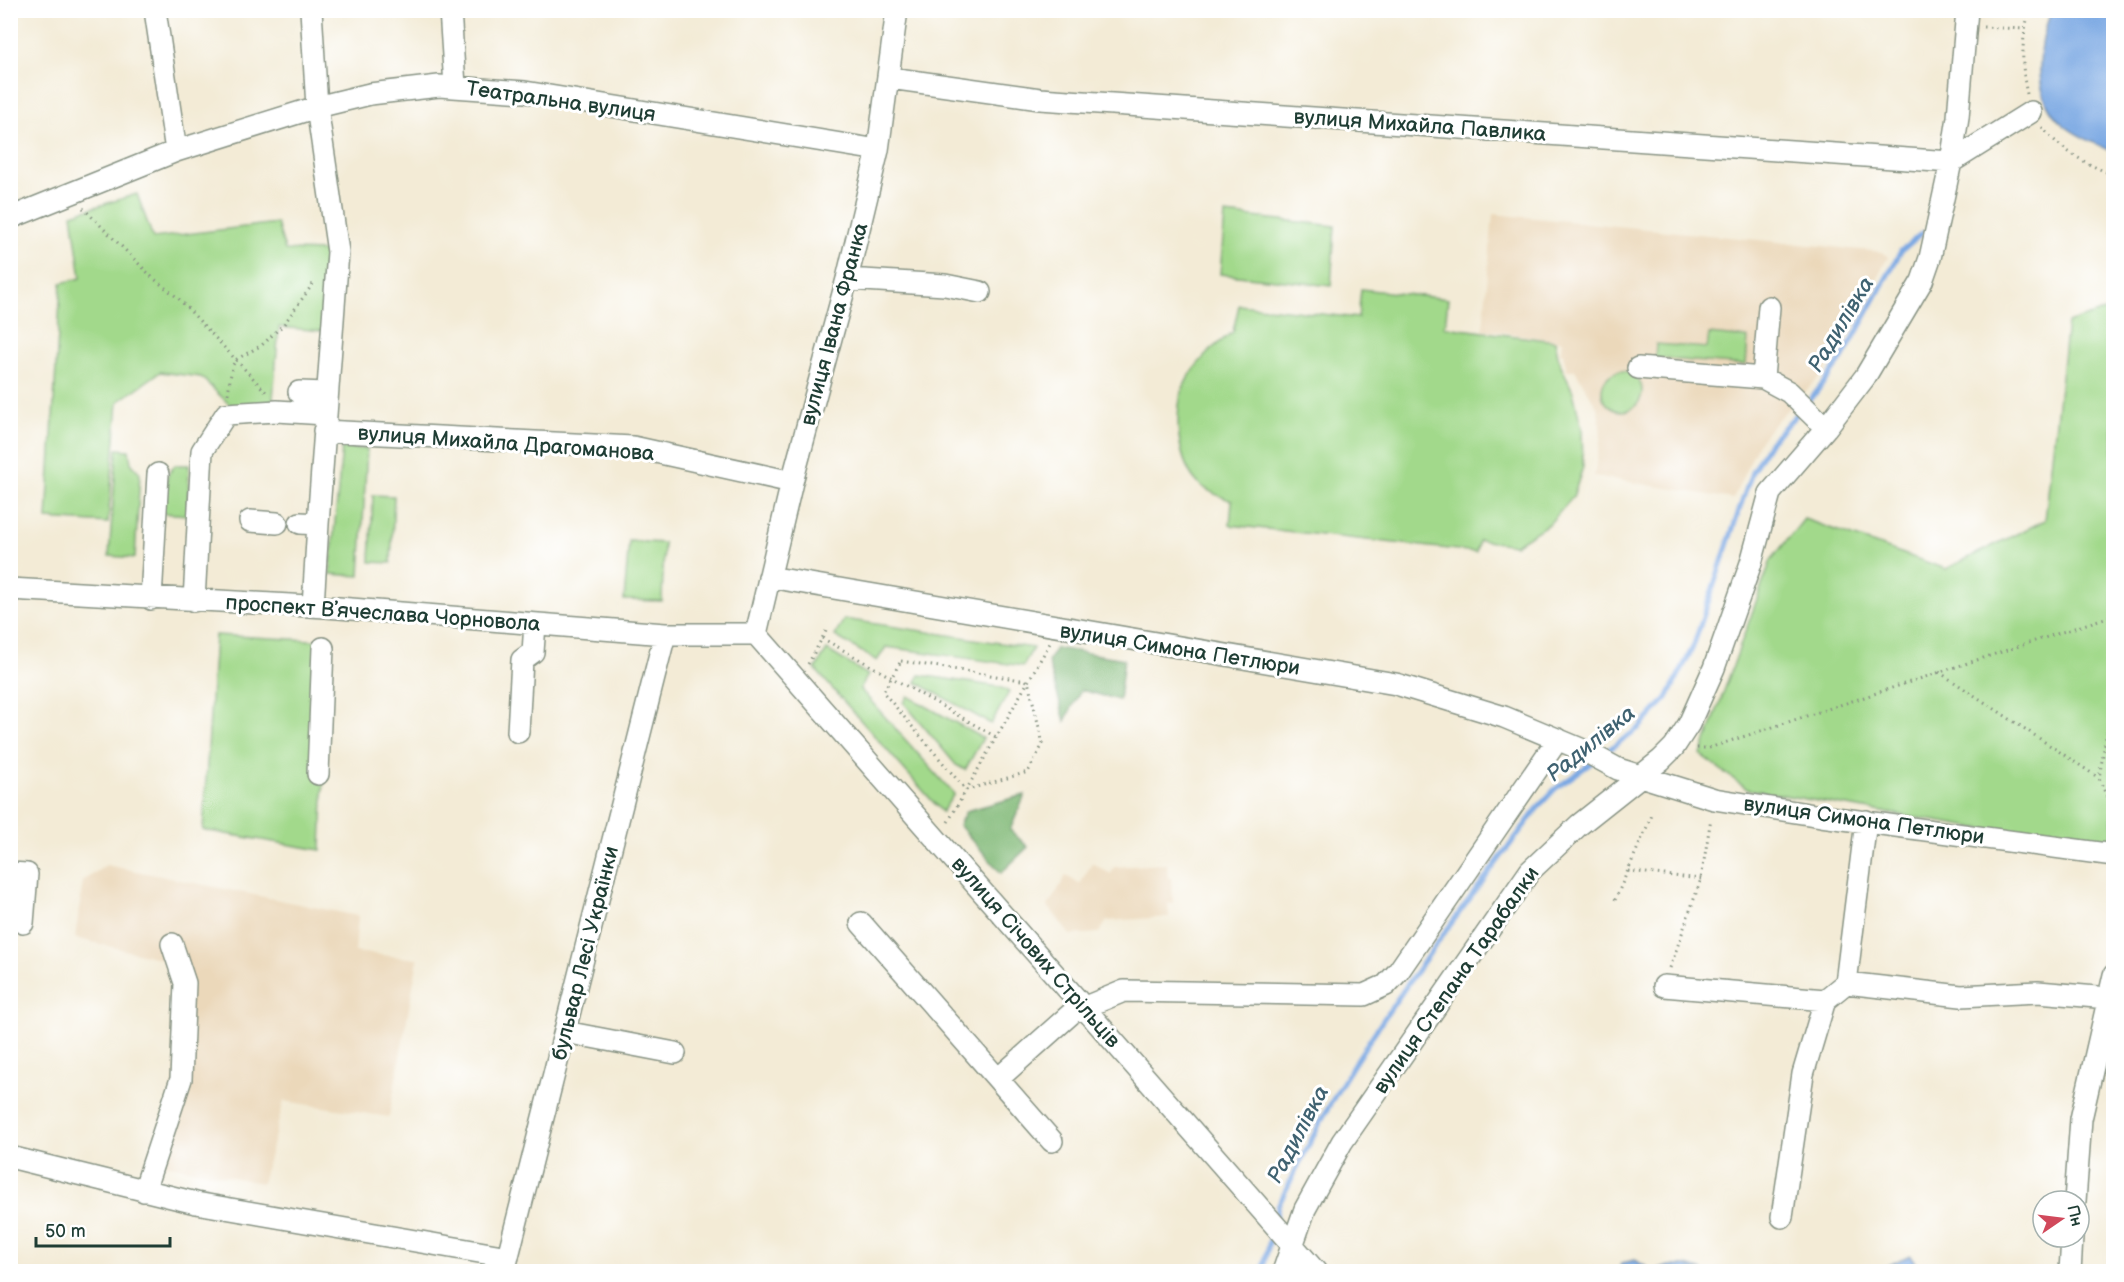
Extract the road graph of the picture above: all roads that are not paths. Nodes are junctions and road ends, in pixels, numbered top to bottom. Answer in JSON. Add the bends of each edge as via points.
{"nodes":[{"id":1,"x":154,"y":10,"type":"edge"},
{"id":2,"x":299,"y":10,"type":"edge"},
{"id":3,"x":311,"y":10,"type":"edge"},
{"id":4,"x":450,"y":10,"type":"edge"},
{"id":5,"x":897,"y":10,"type":"edge"},
{"id":6,"x":1967,"y":18,"type":"edge"},
{"id":7,"x":302,"y":69,"type":"dead end"},
{"id":8,"x":890,"y":78,"type":"junction"},
{"id":9,"x":455,"y":86,"type":"junction"},
{"id":10,"x":317,"y":107,"type":"junction"},
{"id":11,"x":2031,"y":112,"type":"road end"},
{"id":12,"x":878,"y":150,"type":"junction"},
{"id":13,"x":176,"y":151,"type":"junction"},
{"id":14,"x":1951,"y":162,"type":"junction"},
{"id":15,"x":10,"y":218,"type":"edge"},
{"id":16,"x":847,"y":279,"type":"junction"},
{"id":17,"x":980,"y":292,"type":"dead end"},
{"id":18,"x":1769,"y":307,"type":"dead end"},
{"id":19,"x":1638,"y":368,"type":"dead end"},
{"id":20,"x":1763,"y":378,"type":"junction"},
{"id":21,"x":299,"y":392,"type":"dead end"},
{"id":22,"x":326,"y":413,"type":"junction"},
{"id":23,"x":1820,"y":422,"type":"junction"},
{"id":24,"x":158,"y":474,"type":"dead end"},
{"id":25,"x":792,"y":482,"type":"junction"},
{"id":26,"x":250,"y":521,"type":"dead end"},
{"id":27,"x":277,"y":523,"type":"dead end"},
{"id":28,"x":769,"y":577,"type":"junction"},
{"id":29,"x":10,"y":589,"type":"edge"},
{"id":30,"x":151,"y":599,"type":"junction"},
{"id":31,"x":194,"y":601,"type":"junction"},
{"id":32,"x":312,"y":606,"type":"junction"},
{"id":33,"x":535,"y":624,"type":"junction"},
{"id":34,"x":665,"y":634,"type":"junction"},
{"id":35,"x":756,"y":634,"type":"junction"},
{"id":36,"x":323,"y":648,"type":"dead end"},
{"id":37,"x":518,"y":732,"type":"dead end"},
{"id":38,"x":1558,"y":739,"type":"junction"},
{"id":39,"x":318,"y":774,"type":"dead end"},
{"id":40,"x":1644,"y":775,"type":"junction"},
{"id":41,"x":1866,"y":821,"type":"junction"},
{"id":42,"x":2114,"y":855,"type":"edge"},
{"id":43,"x":10,"y":873,"type":"edge"},
{"id":44,"x":861,"y":922,"type":"dead end"},
{"id":45,"x":23,"y":923,"type":"dead end"},
{"id":46,"x":172,"y":944,"type":"dead end"},
{"id":47,"x":2114,"y":975,"type":"edge"},
{"id":48,"x":1846,"y":983,"type":"junction"},
{"id":49,"x":1664,"y":986,"type":"road end"},
{"id":50,"x":2108,"y":998,"type":"junction"},
{"id":51,"x":1826,"y":1000,"type":"junction"},
{"id":52,"x":1084,"y":1008,"type":"junction"},
{"id":53,"x":565,"y":1032,"type":"junction"},
{"id":54,"x":675,"y":1053,"type":"dead end"},
{"id":55,"x":998,"y":1079,"type":"junction"},
{"id":56,"x":1052,"y":1140,"type":"dead end"},
{"id":57,"x":10,"y":1157,"type":"edge"},
{"id":58,"x":2076,"y":1189,"type":"edge"},
{"id":59,"x":144,"y":1191,"type":"junction"},
{"id":60,"x":1782,"y":1217,"type":"dead end"},
{"id":61,"x":1287,"y":1239,"type":"junction"},
{"id":62,"x":2071,"y":1249,"type":"edge"},
{"id":63,"x":506,"y":1264,"type":"edge"},
{"id":64,"x":1283,"y":1272,"type":"edge"},
{"id":65,"x":1316,"y":1272,"type":"edge"},
{"id":66,"x":2070,"y":1272,"type":"edge"}],
"edges":[{"from":1,"to":13,"type":"street"},
{"from":2,"to":7,"type":"street"},
{"from":3,"to":10,"type":"street"},
{"from":4,"to":9,"type":"street"},
{"from":5,"to":8,"type":"street","name":"вулиця Івана Франка"},
{"from":6,"to":14,"type":"street"},
{"from":8,"to":12,"type":"street","name":"вулиця Івана Франка"},
{"from":8,"to":14,"type":"street","name":"вулиця Михайла Павлика","via":[[1040,99]]},
{"from":9,"to":10,"type":"street","name":"Театральна вулиця","via":[[391,90]]},
{"from":9,"to":12,"type":"street","name":"Театральна вулиця","via":[[525,92]]},
{"from":10,"to":13,"type":"street","name":"Театральна вулиця"},
{"from":10,"to":22,"type":"street","via":[[338,252]]},
{"from":11,"to":14,"type":"street"},
{"from":12,"to":16,"type":"street","name":"вулиця Івана Франка"},
{"from":13,"to":15,"type":"street","name":"Театральна вулиця"},
{"from":14,"to":23,"type":"street","name":"вулиця Степана Тарабалки","via":[[1930,258],[1917,292],[1895,329]]},
{"from":16,"to":17,"type":"street","via":[[945,285]]},
{"from":16,"to":25,"type":"street","name":"вулиця Івана Франка"},
{"from":18,"to":20,"type":"street"},
{"from":19,"to":20,"type":"street"},
{"from":20,"to":23,"type":"street","via":[[1780,385]]},
{"from":21,"to":22,"type":"street"},
{"from":22,"to":25,"type":"street","name":"вулиця Михайла Драгоманова","via":[[633,447]]},
{"from":22,"to":31,"type":"street","via":[[225,414],[202,451]]},
{"from":22,"to":32,"type":"street","via":[[309,524]]},
{"from":23,"to":40,"type":"street","name":"вулиця Степана Тарабалки","via":[[1770,493],[1751,563],[1694,714],[1674,747]]},
{"from":24,"to":30,"type":"street"},
{"from":25,"to":28,"type":"street","name":"вулиця Івана Франка"},
{"from":26,"to":27,"type":"street"},
{"from":28,"to":35,"type":"street","name":"вулиця Івана Франка"},
{"from":28,"to":38,"type":"street","name":"вулиця Симона Петлюри","via":[[1396,684],[1504,717]]},
{"from":29,"to":30,"type":"street","name":"проспект Вʼячеслава Чорновола"},
{"from":30,"to":31,"type":"street","name":"проспект Вʼячеслава Чорновола"},
{"from":31,"to":32,"type":"street","name":"проспект Вʼячеслава Чорновола"},
{"from":32,"to":33,"type":"street","name":"проспект Вʼячеслава Чорновола"},
{"from":33,"to":34,"type":"street","name":"проспект Вʼячеслава Чорновола"},
{"from":33,"to":37,"type":"street","via":[[533,652],[522,660]]},
{"from":34,"to":35,"type":"street","name":"проспект Вʼячеслава Чорновола"},
{"from":34,"to":53,"type":"street","name":"бульвар Лесі Українки"},
{"from":35,"to":52,"type":"street","name":"вулиця Січових Стрільців"},
{"from":36,"to":39,"type":"street"},
{"from":38,"to":40,"type":"street","name":"вулиця Симона Петлюри","via":[[1618,769]]},
{"from":38,"to":52,"type":"street","via":[[1406,962],[1376,992],[1314,995],[1124,991]]},
{"from":40,"to":41,"type":"street","name":"вулиця Симона Петлюри","via":[[1714,799]]},
{"from":40,"to":61,"type":"street","name":"вулиця Степана Тарабалки","via":[[1579,825],[1530,871],[1342,1142]]},
{"from":41,"to":42,"type":"street","name":"вулиця Симона Петлюри"},
{"from":41,"to":48,"type":"street"},
{"from":43,"to":45,"type":"street","via":[[27,874]]},
{"from":44,"to":55,"type":"street"},
{"from":46,"to":59,"type":"street","via":[[185,983],[181,1079]]},
{"from":47,"to":50,"type":"street"},
{"from":48,"to":50,"type":"street","via":[[1961,996],[2038,992]]},
{"from":48,"to":51,"type":"street"},
{"from":49,"to":51,"type":"street"},
{"from":50,"to":58,"type":"street","via":[[2081,1119]]},
{"from":51,"to":60,"type":"street","via":[[1803,1074]]},
{"from":52,"to":55,"type":"street","via":[[1073,1012]]},
{"from":52,"to":61,"type":"street","name":"вулиця Січових Стрільців"},
{"from":53,"to":54,"type":"street"},
{"from":53,"to":63,"type":"street","name":"бульвар Лесі Українки"},
{"from":55,"to":56,"type":"street"},
{"from":57,"to":59,"type":"street"},
{"from":59,"to":63,"type":"street"},
{"from":61,"to":64,"type":"street","name":"вулиця Степана Тарабалки"},
{"from":61,"to":65,"type":"street","name":"вулиця Січових Стрільців"},
{"from":62,"to":66,"type":"street"}]}
